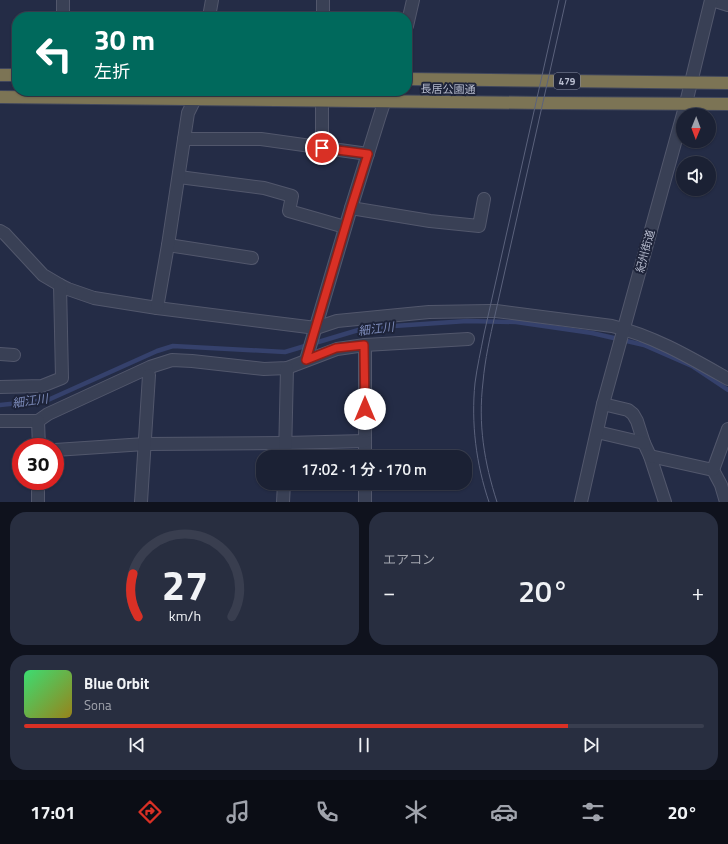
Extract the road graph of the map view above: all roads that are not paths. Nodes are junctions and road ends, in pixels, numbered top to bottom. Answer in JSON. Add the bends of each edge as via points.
{"nodes":[{"id":1,"x":63,"y":0,"type":"edge"},
{"id":2,"x":212,"y":0,"type":"edge"},
{"id":3,"x":323,"y":0,"type":"edge"},
{"id":4,"x":413,"y":0,"type":"edge"},
{"id":5,"x":711,"y":0,"type":"edge"},
{"id":6,"x":728,"y":5,"type":"edge"},
{"id":7,"x":63,"y":12,"type":"edge"},
{"id":8,"x":210,"y":12,"type":"edge"},
{"id":9,"x":323,"y":12,"type":"edge"},
{"id":10,"x":410,"y":12,"type":"edge"},
{"id":11,"x":0,"y":75,"type":"edge"},
{"id":12,"x":12,"y":75,"type":"edge"},
{"id":13,"x":412,"y":79,"type":"edge"},
{"id":14,"x":691,"y":82,"type":"junction"},
{"id":15,"x":728,"y":83,"type":"edge"},
{"id":16,"x":386,"y":96,"type":"edge"},
{"id":17,"x":0,"y":98,"type":"edge"},
{"id":18,"x":196,"y":100,"type":"junction"},
{"id":19,"x":322,"y":101,"type":"junction"},
{"id":20,"x":686,"y":103,"type":"junction"},
{"id":21,"x":728,"y":104,"type":"edge"},
{"id":22,"x":184,"y":139,"type":"junction"},
{"id":23,"x":322,"y":148,"type":"junction"},
{"id":24,"x":368,"y":154,"type":"junction"},
{"id":25,"x":179,"y":177,"type":"junction"},
{"id":26,"x":484,"y":199,"type":"dead end"},
{"id":27,"x":351,"y":208,"type":"junction"},
{"id":28,"x":346,"y":227,"type":"junction"},
{"id":29,"x":0,"y":231,"type":"edge"},
{"id":30,"x":168,"y":245,"type":"junction"},
{"id":31,"x":252,"y":258,"type":"dead end"},
{"id":32,"x":60,"y":285,"type":"junction"},
{"id":33,"x":157,"y":308,"type":"junction"},
{"id":34,"x":316,"y":328,"type":"junction"},
{"id":35,"x":624,"y":332,"type":"junction"},
{"id":36,"x":468,"y":340,"type":"dead end"},
{"id":37,"x":364,"y":345,"type":"junction"},
{"id":38,"x":0,"y":354,"type":"edge"},
{"id":39,"x":14,"y":355,"type":"dead end"},
{"id":40,"x":306,"y":360,"type":"junction"},
{"id":41,"x":287,"y":368,"type":"junction"},
{"id":42,"x":150,"y":375,"type":"dead end"},
{"id":43,"x":728,"y":379,"type":"edge"},
{"id":44,"x":0,"y":387,"type":"edge"},
{"id":45,"x":603,"y":404,"type":"junction"},
{"id":46,"x":0,"y":420,"type":"edge"},
{"id":47,"x":38,"y":421,"type":"junction"},
{"id":48,"x":728,"y":429,"type":"edge"},
{"id":49,"x":597,"y":432,"type":"junction"},
{"id":50,"x":38,"y":438,"type":"edge"},
{"id":51,"x":365,"y":441,"type":"junction"},
{"id":52,"x":285,"y":443,"type":"junction"},
{"id":53,"x":644,"y":443,"type":"junction"},
{"id":54,"x":145,"y":444,"type":"junction"},
{"id":55,"x":64,"y":449,"type":"edge"},
{"id":56,"x":284,"y":450,"type":"edge"},
{"id":57,"x":365,"y":450,"type":"edge"},
{"id":58,"x":650,"y":456,"type":"junction"},
{"id":59,"x":713,"y":470,"type":"junction"},
{"id":60,"x":38,"y":490,"type":"edge"},
{"id":61,"x":284,"y":490,"type":"edge"},
{"id":62,"x":365,"y":490,"type":"edge"},
{"id":63,"x":38,"y":502,"type":"edge"},
{"id":64,"x":141,"y":502,"type":"edge"},
{"id":65,"x":283,"y":502,"type":"edge"},
{"id":66,"x":365,"y":502,"type":"edge"},
{"id":67,"x":582,"y":502,"type":"edge"},
{"id":68,"x":665,"y":502,"type":"edge"},
{"id":69,"x":726,"y":502,"type":"edge"}],
"edges":[{"from":1,"to":7,"type":"street"},
{"from":2,"to":8,"type":"street"},
{"from":3,"to":9,"type":"street"},
{"from":4,"to":10,"type":"street"},
{"from":5,"to":6,"type":"street"},
{"from":5,"to":14,"type":"street","name":"紀州街道"},
{"from":11,"to":12,"type":"highway"},
{"from":13,"to":14,"type":"highway","name":"長居公園通","number":"479"},
{"from":14,"to":15,"type":"highway","name":"長居公園通","number":"479"},
{"from":14,"to":20,"type":"street","name":"紀州街道"},
{"from":16,"to":19,"type":"highway","name":"長居公園通","number":"479"},
{"from":16,"to":20,"type":"highway","name":"長居公園通","number":"479","via":[[542,103]]},
{"from":16,"to":24,"type":"street"},
{"from":17,"to":18,"type":"highway","name":"長居公園通","number":"479"},
{"from":18,"to":19,"type":"highway","name":"長居公園通","number":"479"},
{"from":18,"to":22,"type":"street","via":[[188,113]]},
{"from":19,"to":23,"type":"street"},
{"from":20,"to":21,"type":"highway","name":"長居公園通","number":"479"},
{"from":20,"to":35,"type":"street","name":"紀州街道"},
{"from":22,"to":23,"type":"street","via":[[261,139]]},
{"from":22,"to":25,"type":"street"},
{"from":23,"to":24,"type":"street"},
{"from":24,"to":27,"type":"street"},
{"from":25,"to":28,"type":"street","via":[[264,188],[292,196],[289,211]]},
{"from":25,"to":30,"type":"street"},
{"from":26,"to":27,"type":"street","via":[[479,226]]},
{"from":27,"to":28,"type":"street"},
{"from":28,"to":34,"type":"street"},
{"from":29,"to":32,"type":"street","via":[[43,274]]},
{"from":30,"to":31,"type":"street"},
{"from":30,"to":33,"type":"street"},
{"from":32,"to":33,"type":"street","via":[[94,298]]},
{"from":32,"to":44,"type":"street","via":[[62,378],[42,386]]},
{"from":33,"to":34,"type":"street"},
{"from":34,"to":35,"type":"street","via":[[337,321],[429,312],[489,311],[605,325]]},
{"from":34,"to":40,"type":"street"},
{"from":35,"to":43,"type":"street","via":[[673,348]]},
{"from":35,"to":45,"type":"street","name":"紀州街道"},
{"from":36,"to":37,"type":"street"},
{"from":37,"to":40,"type":"street","via":[[336,348]]},
{"from":37,"to":51,"type":"street"},
{"from":38,"to":39,"type":"street"},
{"from":40,"to":41,"type":"street"},
{"from":41,"to":47,"type":"street","via":[[264,369],[172,360],[143,370]]},
{"from":41,"to":52,"type":"street"},
{"from":42,"to":54,"type":"street"},
{"from":45,"to":49,"type":"street","name":"紀州街道"},
{"from":45,"to":53,"type":"street","via":[[628,410],[633,414]]},
{"from":46,"to":47,"type":"street"},
{"from":47,"to":50,"type":"street"},
{"from":48,"to":59,"type":"street"},
{"from":49,"to":53,"type":"street"},
{"from":49,"to":67,"type":"street","name":"紀州街道"},
{"from":51,"to":52,"type":"street"},
{"from":51,"to":57,"type":"street"},
{"from":52,"to":54,"type":"street"},
{"from":52,"to":56,"type":"street"},
{"from":53,"to":58,"type":"street"},
{"from":54,"to":55,"type":"street"},
{"from":54,"to":64,"type":"street"},
{"from":58,"to":59,"type":"street"},
{"from":58,"to":68,"type":"street"},
{"from":59,"to":69,"type":"street"},
{"from":60,"to":63,"type":"street"},
{"from":61,"to":65,"type":"street"},
{"from":62,"to":66,"type":"street"}]}
